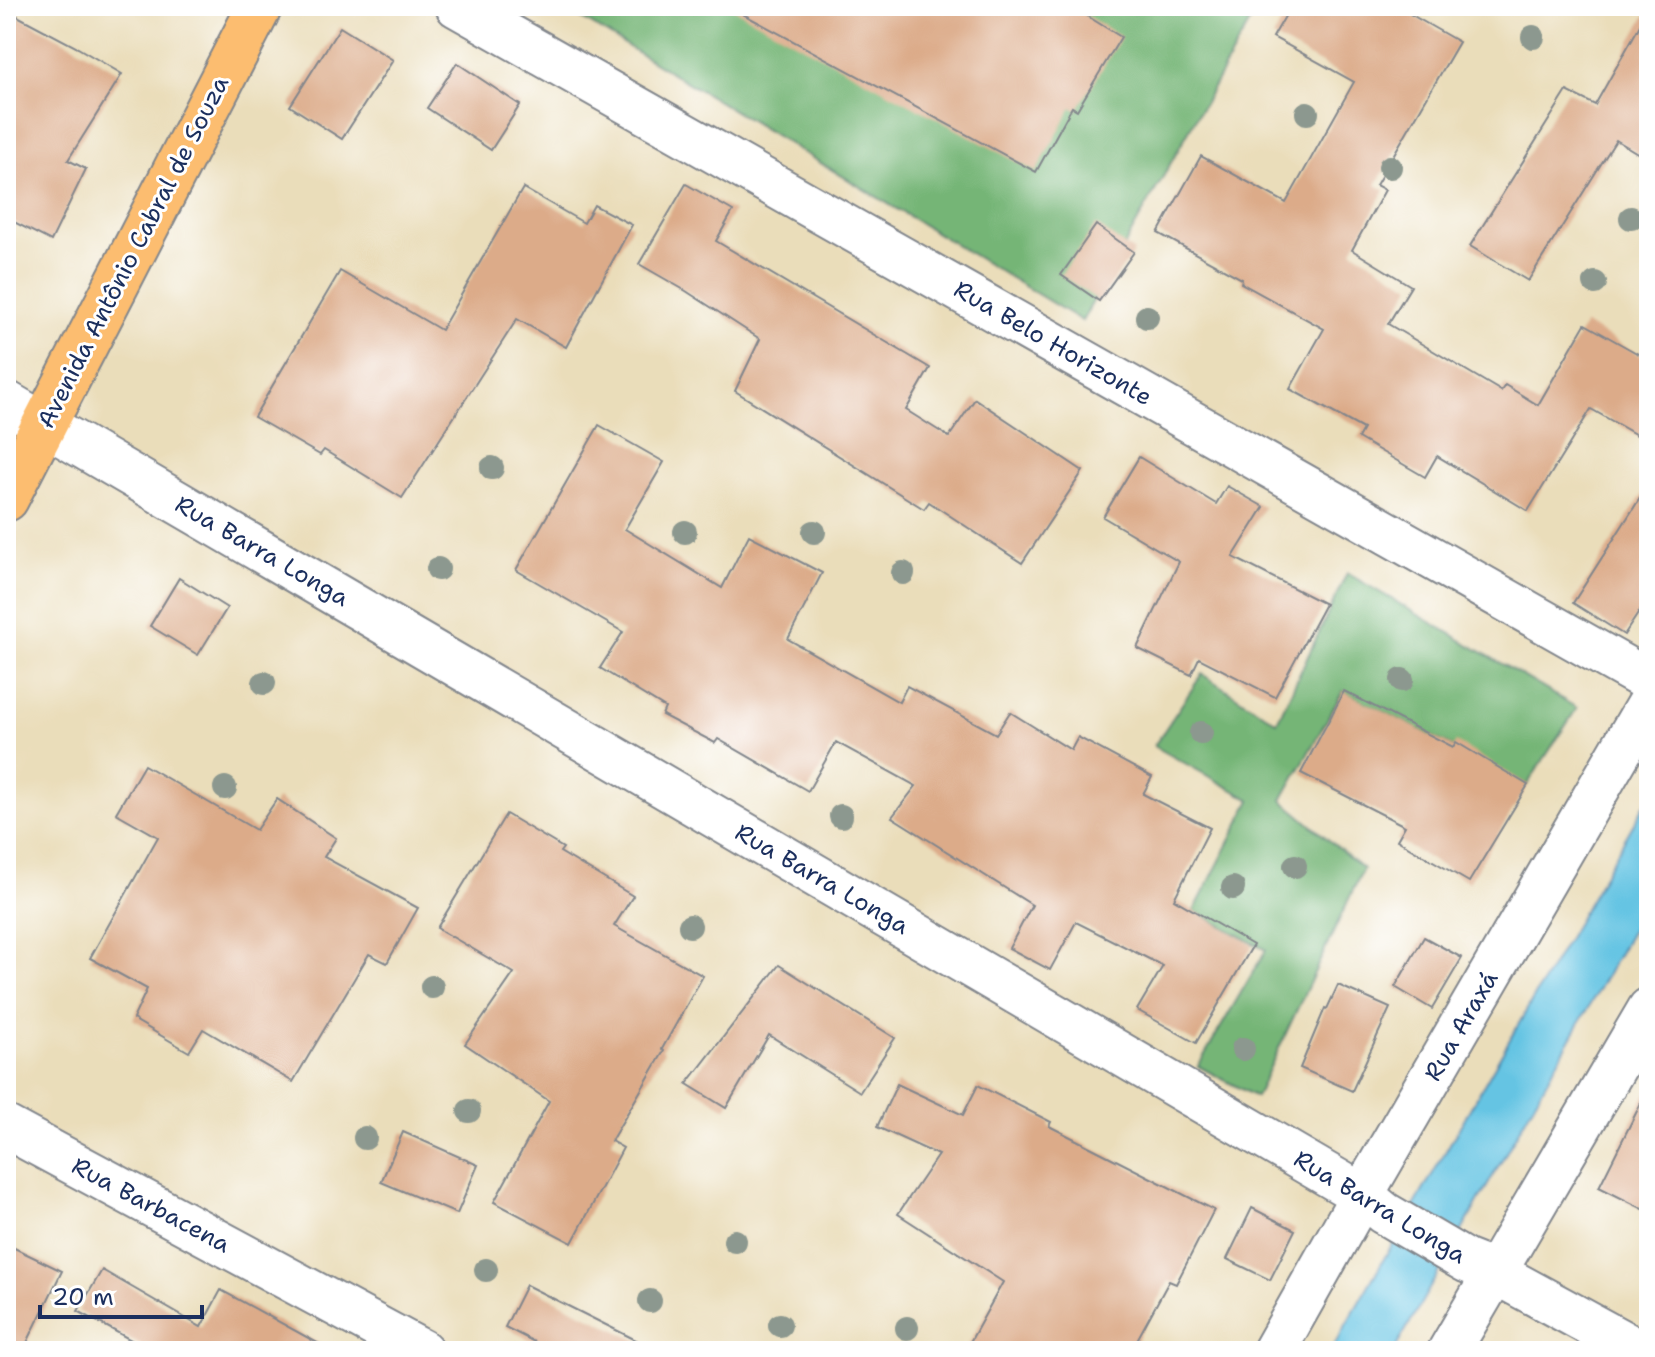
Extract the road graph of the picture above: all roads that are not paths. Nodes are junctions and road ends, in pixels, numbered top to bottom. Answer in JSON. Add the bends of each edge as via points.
{"nodes":[{"id":1,"x":260,"y":6,"type":"edge"},
{"id":2,"x":457,"y":6,"type":"edge"},
{"id":3,"x":6,"y":402,"type":"edge"},
{"id":4,"x":44,"y":423,"type":"junction"},
{"id":5,"x":6,"y":499,"type":"edge"},
{"id":6,"x":1649,"y":681,"type":"edge"},
{"id":7,"x":1649,"y":702,"type":"edge"},
{"id":8,"x":1649,"y":1009,"type":"edge"},
{"id":9,"x":6,"y":1127,"type":"edge"},
{"id":10,"x":1373,"y":1204,"type":"junction"},
{"id":11,"x":1480,"y":1266,"type":"junction"},
{"id":12,"x":422,"y":1351,"type":"edge"},
{"id":13,"x":1274,"y":1351,"type":"edge"},
{"id":14,"x":1449,"y":1351,"type":"edge"},
{"id":15,"x":1639,"y":1351,"type":"edge"}],
"edges":[{"from":1,"to":4,"type":"main road","name":"Avenida Antônio Cabral de Souza"},
{"from":2,"to":6,"type":"street","name":"Rua Belo Horizonte"},
{"from":3,"to":4,"type":"street","name":"Rua Barra Longa"},
{"from":4,"to":5,"type":"main road","name":"Avenida Antônio Cabral de Souza"},
{"from":4,"to":10,"type":"street","name":"Rua Barra Longa"},
{"from":7,"to":10,"type":"street","name":"Rua Araxá"},
{"from":8,"to":11,"type":"street"},
{"from":9,"to":12,"type":"street","name":"Rua Barbacena"},
{"from":10,"to":11,"type":"street","name":"Rua Barra Longa"},
{"from":10,"to":13,"type":"street","name":"Rua Araxá"},
{"from":11,"to":14,"type":"street"},
{"from":11,"to":15,"type":"street","name":"Rua Barra Longa"}]}
